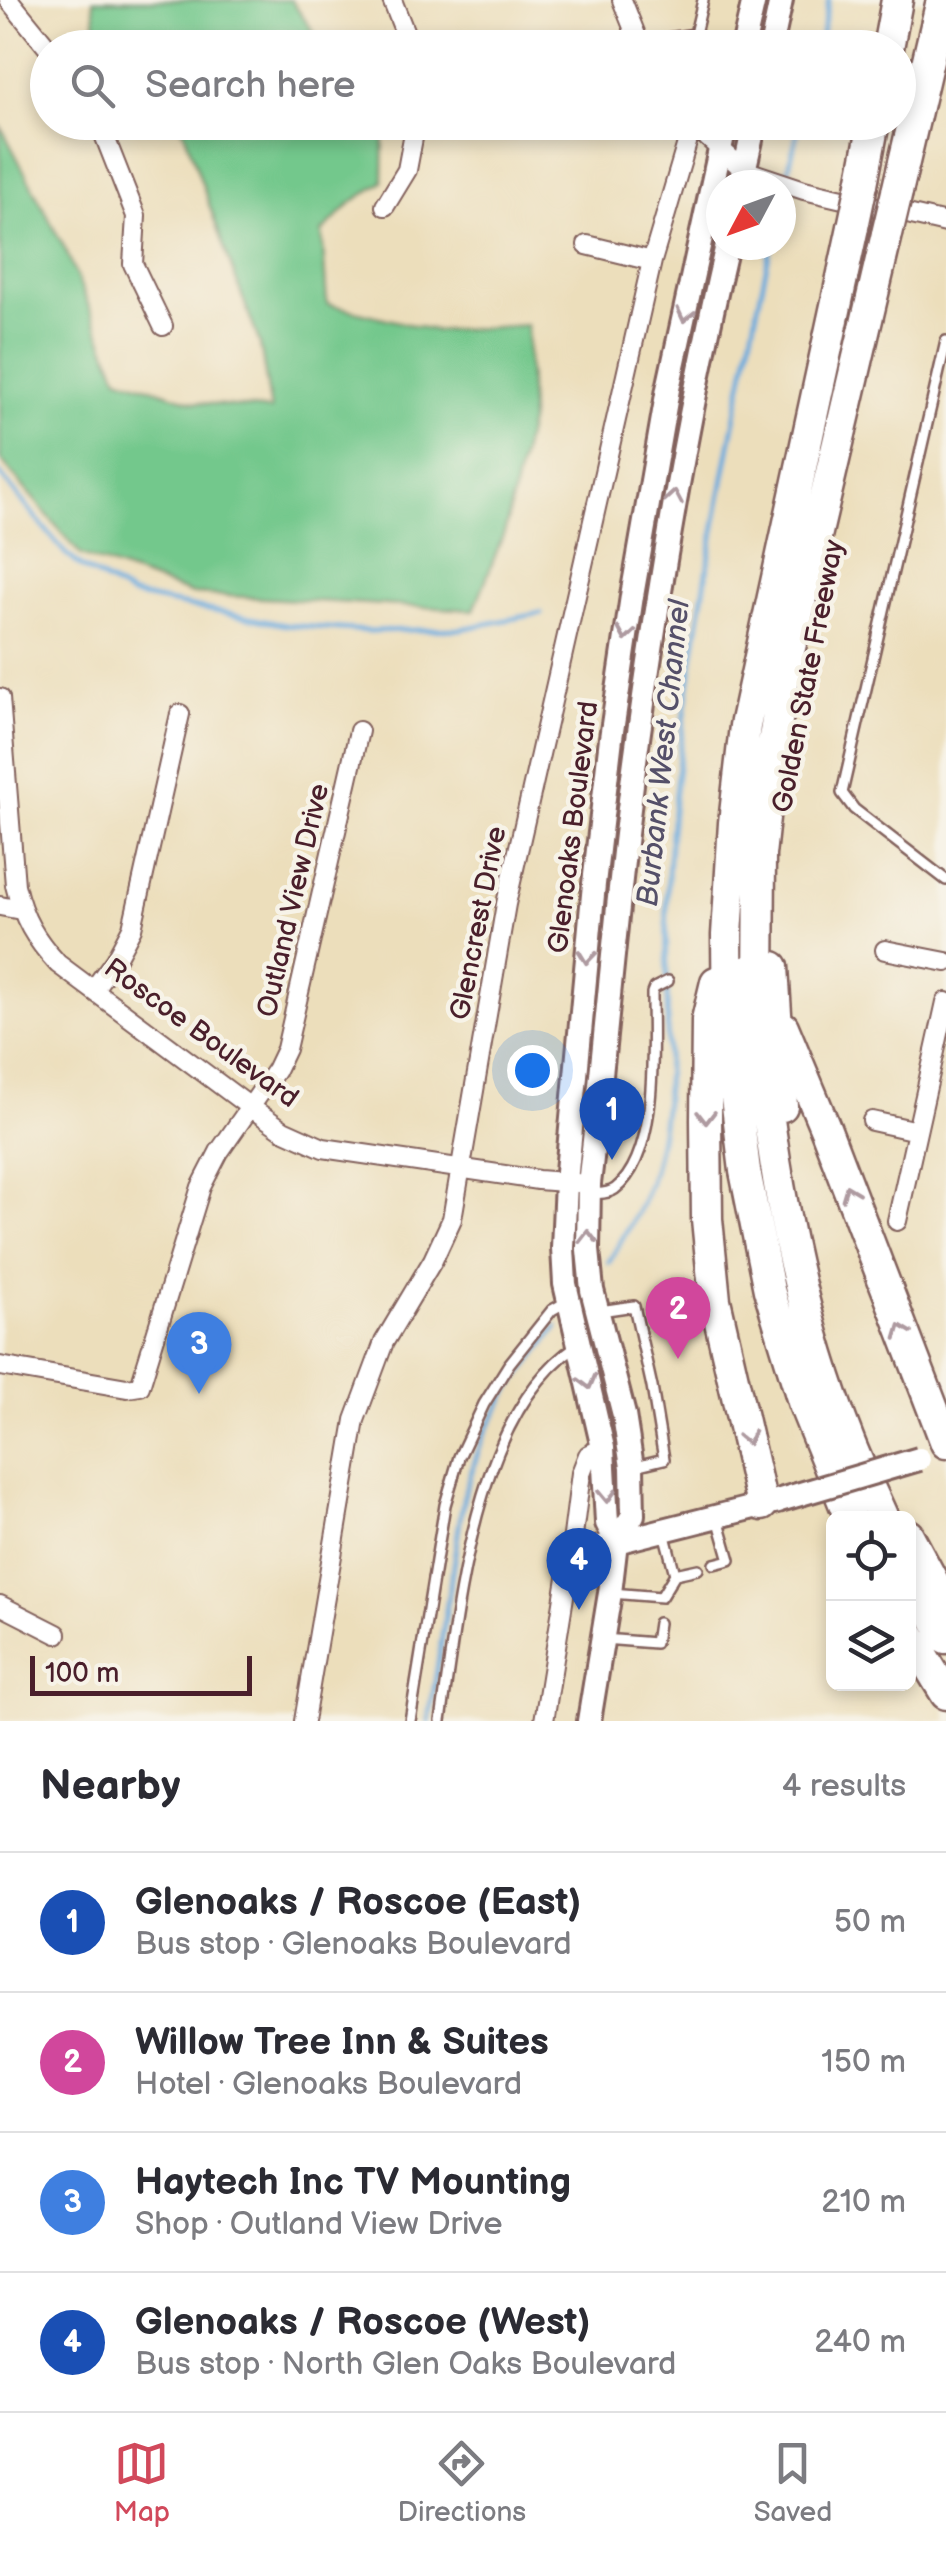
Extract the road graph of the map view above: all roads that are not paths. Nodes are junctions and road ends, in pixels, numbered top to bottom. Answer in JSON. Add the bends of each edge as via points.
{"nodes":[{"id":1,"x":8,"y":0,"type":"edge"},
{"id":2,"x":392,"y":0,"type":"edge"},
{"id":3,"x":622,"y":0,"type":"edge"},
{"id":4,"x":703,"y":0,"type":"edge"},
{"id":5,"x":754,"y":0,"type":"edge"},
{"id":6,"x":781,"y":0,"type":"edge"},
{"id":7,"x":897,"y":0,"type":"edge"},
{"id":8,"x":922,"y":0,"type":"edge"},
{"id":9,"x":942,"y":0,"type":"edge"},
{"id":10,"x":33,"y":30,"type":"edge"},
{"id":11,"x":404,"y":30,"type":"edge"},
{"id":12,"x":634,"y":30,"type":"edge"},
{"id":13,"x":696,"y":30,"type":"edge"},
{"id":14,"x":747,"y":30,"type":"edge"},
{"id":15,"x":775,"y":30,"type":"edge"},
{"id":16,"x":891,"y":30,"type":"edge"},
{"id":17,"x":916,"y":30,"type":"edge"},
{"id":18,"x":946,"y":67,"type":"edge"},
{"id":19,"x":916,"y":95,"type":"edge"},
{"id":20,"x":916,"y":133,"type":"edge"},
{"id":21,"x":106,"y":140,"type":"edge"},
{"id":22,"x":413,"y":140,"type":"edge"},
{"id":23,"x":686,"y":140,"type":"edge"},
{"id":24,"x":708,"y":140,"type":"edge"},
{"id":25,"x":722,"y":140,"type":"edge"},
{"id":26,"x":753,"y":140,"type":"edge"},
{"id":27,"x":878,"y":140,"type":"edge"},
{"id":28,"x":896,"y":140,"type":"edge"},
{"id":29,"x":904,"y":140,"type":"edge"},
{"id":30,"x":913,"y":140,"type":"edge"},
{"id":31,"x":720,"y":151,"type":"junction"},
{"id":32,"x":741,"y":170,"type":"edge"},
{"id":33,"x":751,"y":170,"type":"edge"},
{"id":34,"x":796,"y":188,"type":"edge"},
{"id":35,"x":890,"y":190,"type":"junction"},
{"id":36,"x":385,"y":206,"type":"dead end"},
{"id":37,"x":946,"y":222,"type":"edge"},
{"id":38,"x":880,"y":233,"type":"junction"},
{"id":39,"x":588,"y":245,"type":"dead end"},
{"id":40,"x":724,"y":260,"type":"edge"},
{"id":41,"x":652,"y":261,"type":"junction"},
{"id":42,"x":163,"y":326,"type":"dead end"},
{"id":43,"x":946,"y":341,"type":"edge"},
{"id":44,"x":0,"y":698,"type":"edge"},
{"id":45,"x":180,"y":714,"type":"dead end"},
{"id":46,"x":359,"y":731,"type":"dead end"},
{"id":47,"x":946,"y":880,"type":"edge"},
{"id":48,"x":0,"y":906,"type":"edge"},
{"id":49,"x":21,"y":910,"type":"junction"},
{"id":50,"x":727,"y":935,"type":"junction"},
{"id":51,"x":884,"y":950,"type":"dead end"},
{"id":52,"x":946,"y":962,"type":"edge"},
{"id":53,"x":668,"y":981,"type":"dead end"},
{"id":54,"x":93,"y":990,"type":"junction"},
{"id":55,"x":946,"y":1002,"type":"edge"},
{"id":56,"x":774,"y":1008,"type":"junction"},
{"id":57,"x":932,"y":1064,"type":"junction"},
{"id":58,"x":946,"y":1082,"type":"edge"},
{"id":59,"x":250,"y":1107,"type":"junction"},
{"id":60,"x":872,"y":1122,"type":"dead end"},
{"id":61,"x":917,"y":1131,"type":"junction"},
{"id":62,"x":460,"y":1167,"type":"junction"},
{"id":63,"x":581,"y":1187,"type":"junction"},
{"id":64,"x":897,"y":1221,"type":"dead end"},
{"id":65,"x":568,"y":1300,"type":"junction"},
{"id":66,"x":596,"y":1312,"type":"junction"},
{"id":67,"x":578,"y":1345,"type":"junction"},
{"id":68,"x":0,"y":1366,"type":"edge"},
{"id":69,"x":946,"y":1445,"type":"edge"},
{"id":70,"x":604,"y":1448,"type":"junction"},
{"id":71,"x":632,"y":1467,"type":"junction"},
{"id":72,"x":771,"y":1502,"type":"junction"},
{"id":73,"x":847,"y":1511,"type":"edge"},
{"id":74,"x":868,"y":1511,"type":"edge"},
{"id":75,"x":881,"y":1511,"type":"edge"},
{"id":76,"x":898,"y":1511,"type":"edge"},
{"id":77,"x":718,"y":1516,"type":"junction"},
{"id":78,"x":664,"y":1530,"type":"junction"},
{"id":79,"x":616,"y":1542,"type":"junction"},
{"id":80,"x":571,"y":1550,"type":"junction"},
{"id":81,"x":916,"y":1550,"type":"edge"},
{"id":82,"x":714,"y":1564,"type":"dead end"},
{"id":83,"x":698,"y":1569,"type":"dead end"},
{"id":84,"x":674,"y":1574,"type":"junction"},
{"id":85,"x":916,"y":1584,"type":"edge"},
{"id":86,"x":610,"y":1593,"type":"junction"},
{"id":87,"x":914,"y":1601,"type":"edge"},
{"id":88,"x":0,"y":1606,"type":"edge"},
{"id":89,"x":946,"y":1606,"type":"edge"},
{"id":90,"x":658,"y":1623,"type":"dead end"},
{"id":91,"x":57,"y":1634,"type":"dead end"},
{"id":92,"x":602,"y":1638,"type":"junction"},
{"id":93,"x":946,"y":1638,"type":"edge"},
{"id":94,"x":916,"y":1645,"type":"edge"},
{"id":95,"x":946,"y":1656,"type":"edge"},
{"id":96,"x":946,"y":1694,"type":"edge"},
{"id":97,"x":304,"y":1721,"type":"edge"},
{"id":98,"x":410,"y":1721,"type":"edge"},
{"id":99,"x":441,"y":1721,"type":"edge"},
{"id":100,"x":544,"y":1721,"type":"edge"},
{"id":101,"x":589,"y":1721,"type":"edge"}],
"edges":[{"from":1,"to":10,"type":"street"},
{"from":2,"to":11,"type":"street"},
{"from":3,"to":12,"type":"street"},
{"from":4,"to":13,"type":"lane"},
{"from":5,"to":14,"type":"main road"},
{"from":6,"to":15,"type":"main road"},
{"from":7,"to":16,"type":"highway"},
{"from":8,"to":17,"type":"highway"},
{"from":9,"to":19,"type":"highway"},
{"from":18,"to":20,"type":"highway","name":"Golden State Freeway"},
{"from":21,"to":42,"type":"street","via":[[136,216],[134,264]]},
{"from":22,"to":36,"type":"street","via":[[407,170]]},
{"from":23,"to":41,"type":"street","name":"Glencrest Drive"},
{"from":24,"to":31,"type":"street"},
{"from":25,"to":31,"type":"main road","name":"Glenoaks Boulevard"},
{"from":26,"to":33,"type":"main road"},
{"from":27,"to":35,"type":"highway","name":"Golden State Freeway"},
{"from":28,"to":35,"type":"highway"},
{"from":29,"to":35,"type":"highway"},
{"from":30,"to":35,"type":"highway","name":"Golden State Freeway"},
{"from":31,"to":32,"type":"street"},
{"from":31,"to":63,"type":"main road","name":"Glenoaks Boulevard","one_way":true,"via":[[647,496],[616,702],[594,884]]},
{"from":34,"to":37,"type":"street"},
{"from":35,"to":38,"type":"highway","name":"Golden State Freeway","bridge":true},
{"from":35,"to":38,"type":"highway","name":"Golden State Freeway"},
{"from":38,"to":50,"type":"highway","name":"Golden State Freeway","via":[[745,726]]},
{"from":38,"to":56,"type":"highway","name":"Golden State Freeway","via":[[786,758],[772,925]]},
{"from":38,"to":74,"type":"highway","via":[[765,719],[746,931],[756,1104],[781,1255],[817,1385]]},
{"from":38,"to":75,"type":"highway","via":[[788,656],[770,762],[757,938],[764,1080],[786,1225],[848,1440]]},
{"from":39,"to":41,"type":"street"},
{"from":63,"to":40,"type":"main road","name":"Glenoaks Boulevard","one_way":true,"via":[[674,501]]},
{"from":41,"to":62,"type":"street","name":"Glencrest Drive","via":[[506,904]]},
{"from":43,"to":47,"type":"lane","via":[[842,793],[854,810]]},
{"from":44,"to":49,"type":"street","name":"Roscoe Boulevard"},
{"from":45,"to":54,"type":"street","via":[[132,928]]},
{"from":46,"to":59,"type":"street","name":"Outland View Drive","via":[[286,1049]]},
{"from":48,"to":49,"type":"street"},
{"from":49,"to":54,"type":"street","name":"Roscoe Boulevard","via":[[38,942]]},
{"from":50,"to":72,"type":"highway","one_way":true,"via":[[706,1020],[707,1220],[715,1300]]},
{"from":50,"to":73,"type":"highway","name":"Golden State Freeway","via":[[728,1031],[744,1171],[768,1290]]},
{"from":51,"to":52,"type":"street"},
{"from":53,"to":63,"type":"lane","via":[[652,993],[646,1134],[615,1189]]},
{"from":54,"to":59,"type":"street","name":"Roscoe Boulevard"},
{"from":55,"to":57,"type":"street"},
{"from":69,"to":56,"type":"highway","one_way":true},
{"from":56,"to":76,"type":"highway","name":"Golden State Freeway","via":[[801,1228],[841,1370]]},
{"from":57,"to":58,"type":"street"},
{"from":57,"to":61,"type":"street"},
{"from":59,"to":62,"type":"street","name":"Roscoe Boulevard","via":[[324,1148]]},
{"from":59,"to":68,"type":"street","name":"Outland View Drive","via":[[200,1186],[140,1386]]},
{"from":60,"to":61,"type":"street"},
{"from":61,"to":64,"type":"street"},
{"from":62,"to":63,"type":"street","name":"Roscoe Boulevard"},
{"from":62,"to":97,"type":"street","name":"Glencrest Drive","via":[[452,1219],[384,1342],[355,1420]]},
{"from":63,"to":65,"type":"main road","name":"Glenoaks Boulevard","via":[[563,1248]]},
{"from":66,"to":63,"type":"main road","name":"Glenoaks Boulevard","one_way":true},
{"from":65,"to":67,"type":"main road","name":"Glenoaks Boulevard"},
{"from":65,"to":98,"type":"lane","via":[[509,1364],[459,1457],[445,1505]]},
{"from":66,"to":71,"type":"main road","name":"Glenoaks Boulevard"},
{"from":66,"to":71,"type":"lane","via":[[634,1306],[664,1459]]},
{"from":67,"to":70,"type":"main road","name":"Glenoaks Boulevard","one_way":true},
{"from":67,"to":99,"type":"lane","via":[[530,1394],[483,1490]]},
{"from":69,"to":72,"type":"main road","bridge":true},
{"from":70,"to":79,"type":"main road","name":"Glenoaks Boulevard","one_way":true,"via":[[608,1523]]},
{"from":70,"to":80,"type":"street","via":[[588,1455],[581,1473]]},
{"from":71,"to":79,"type":"main road","name":"Glenoaks Boulevard","via":[[633,1515]]},
{"from":72,"to":77,"type":"main road"},
{"from":77,"to":78,"type":"main road"},
{"from":77,"to":82,"type":"lane","via":[[730,1560]]},
{"from":78,"to":79,"type":"main road"},
{"from":78,"to":84,"type":"lane"},
{"from":79,"to":80,"type":"street"},
{"from":79,"to":86,"type":"main road","name":"Glenoaks Boulevard"},
{"from":80,"to":100,"type":"street"},
{"from":81,"to":89,"type":"highway"},
{"from":83,"to":84,"type":"lane"},
{"from":84,"to":86,"type":"lane","via":[[661,1602]]},
{"from":85,"to":93,"type":"highway"},
{"from":86,"to":92,"type":"main road","name":"Glenoaks Boulevard"},
{"from":87,"to":95,"type":"highway"},
{"from":88,"to":91,"type":"street"},
{"from":90,"to":92,"type":"lane","via":[[656,1642]]},
{"from":92,"to":101,"type":"main road","name":"Glenoaks Boulevard"},
{"from":94,"to":96,"type":"highway"}]}
